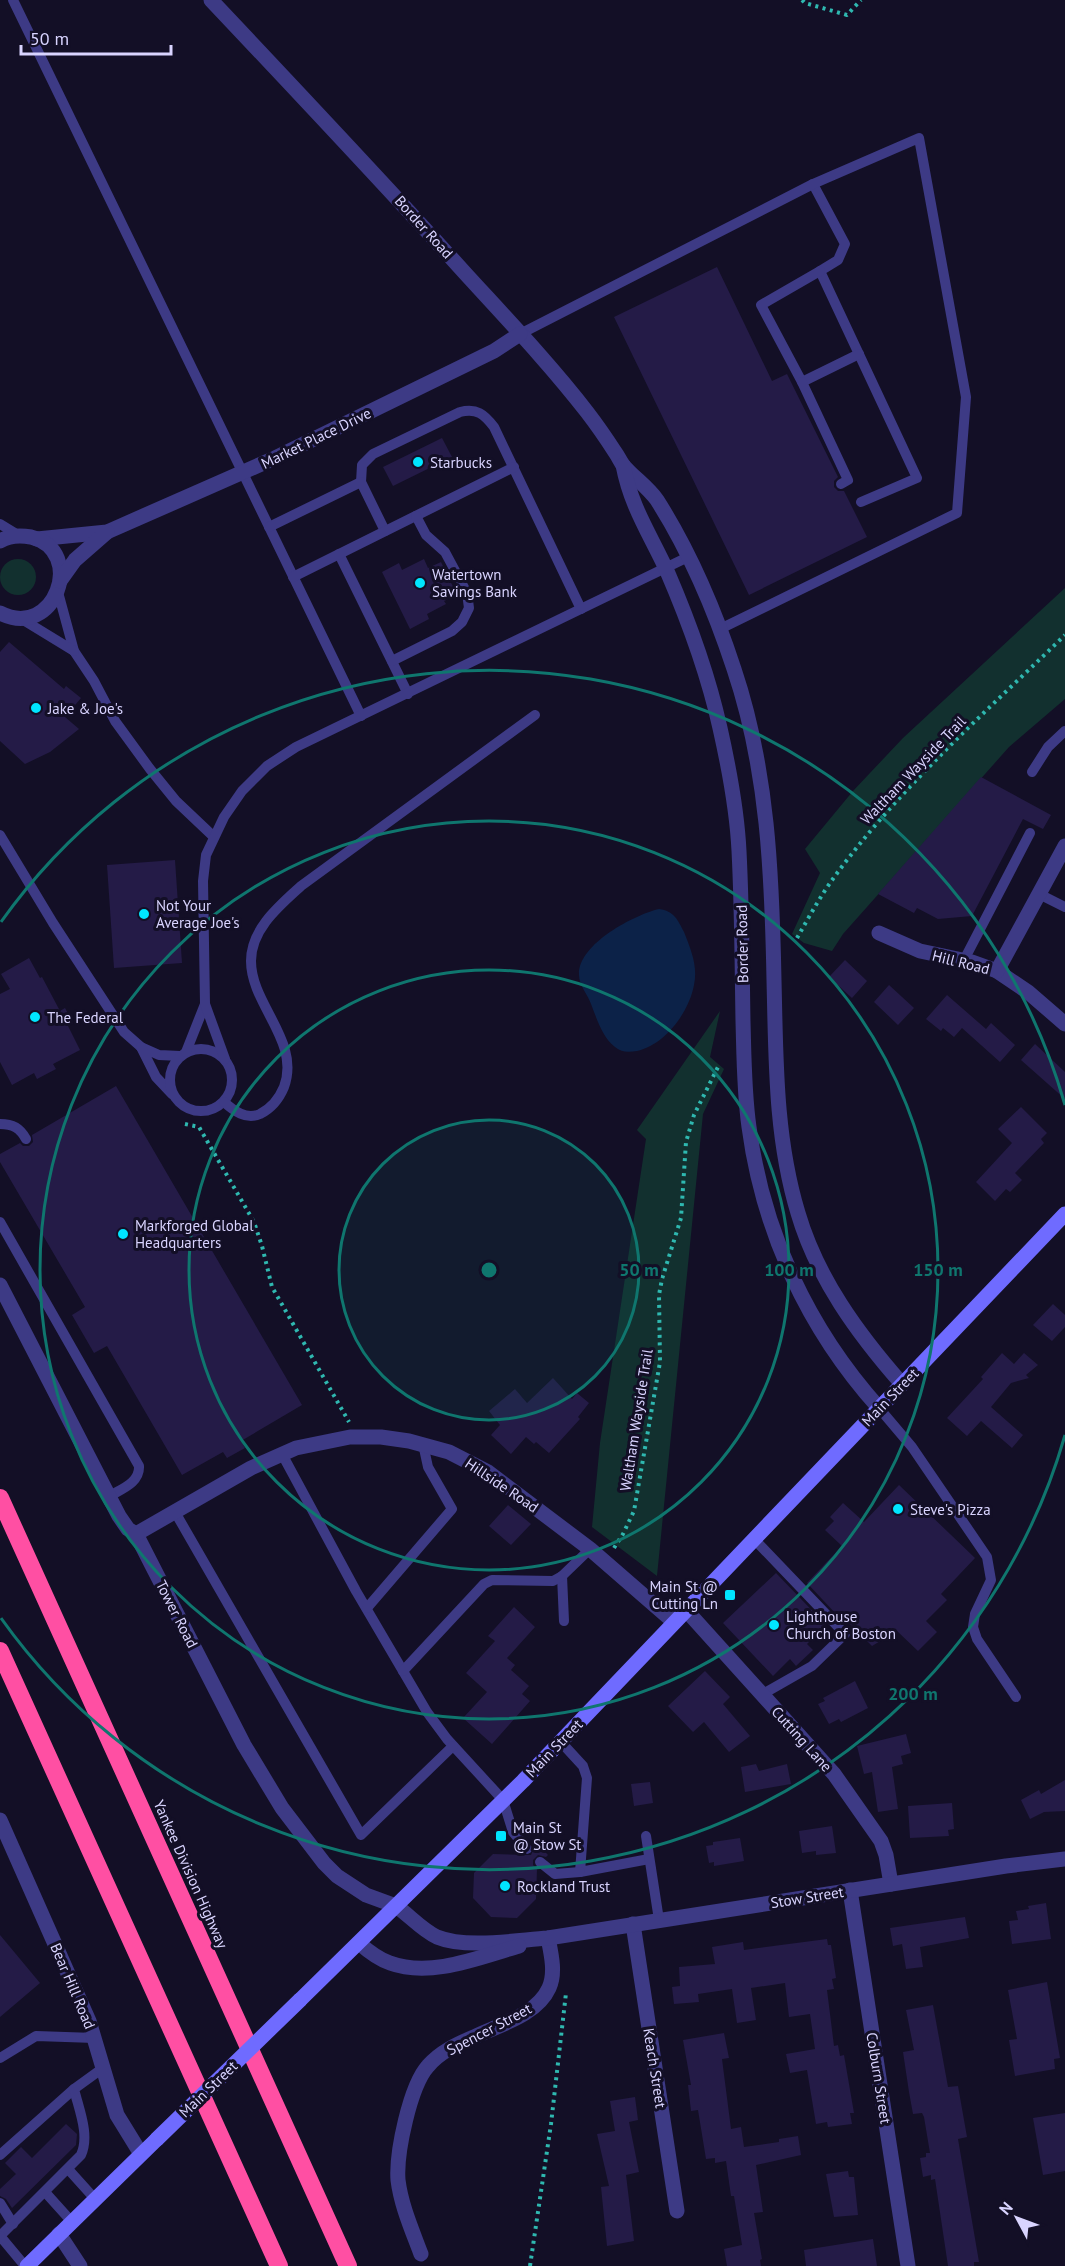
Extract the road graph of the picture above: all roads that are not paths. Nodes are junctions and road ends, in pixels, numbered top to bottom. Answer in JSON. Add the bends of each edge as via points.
{"nodes":[{"id":1,"x":13,"y":0,"type":"edge"},
{"id":2,"x":211,"y":0,"type":"edge"},
{"id":3,"x":813,"y":184,"type":"junction"},
{"id":4,"x":820,"y":271,"type":"junction"},
{"id":5,"x":520,"y":334,"type":"junction"},
{"id":6,"x":859,"y":354,"type":"junction"},
{"id":7,"x":802,"y":382,"type":"junction"},
{"id":8,"x":623,"y":465,"type":"junction"},
{"id":9,"x":514,"y":467,"type":"junction"},
{"id":10,"x":242,"y":472,"type":"junction"},
{"id":11,"x":361,"y":482,"type":"junction"},
{"id":12,"x":841,"y":484,"type":"dead end"},
{"id":13,"x":861,"y":502,"type":"dead end"},
{"id":14,"x":416,"y":516,"type":"junction"},
{"id":15,"x":0,"y":524,"type":"edge"},
{"id":16,"x":269,"y":527,"type":"junction"},
{"id":17,"x":385,"y":531,"type":"junction"},
{"id":18,"x":107,"y":532,"type":"junction"},
{"id":19,"x":18,"y":535,"type":"junction"},
{"id":20,"x":37,"y":539,"type":"junction"},
{"id":21,"x":0,"y":541,"type":"edge"},
{"id":22,"x":339,"y":554,"type":"junction"},
{"id":23,"x":688,"y":556,"type":"junction"},
{"id":24,"x":665,"y":568,"type":"junction"},
{"id":25,"x":293,"y":577,"type":"junction"},
{"id":26,"x":59,"y":587,"type":"junction"},
{"id":27,"x":581,"y":609,"type":"junction"},
{"id":28,"x":7,"y":616,"type":"edge"},
{"id":29,"x":720,"y":629,"type":"junction"},
{"id":30,"x":74,"y":651,"type":"junction"},
{"id":31,"x":392,"y":661,"type":"junction"},
{"id":32,"x":408,"y":694,"type":"junction"},
{"id":33,"x":535,"y":715,"type":"dead end"},
{"id":34,"x":361,"y":716,"type":"junction"},
{"id":35,"x":1065,"y":731,"type":"edge"},
{"id":36,"x":1032,"y":772,"type":"dead end"},
{"id":37,"x":1030,"y":833,"type":"dead end"},
{"id":38,"x":0,"y":836,"type":"edge"},
{"id":39,"x":214,"y":837,"type":"junction"},
{"id":40,"x":1065,"y":846,"type":"edge"},
{"id":41,"x":1039,"y":894,"type":"junction"},
{"id":42,"x":1065,"y":908,"type":"edge"},
{"id":43,"x":879,"y":933,"type":"dead end"},
{"id":44,"x":964,"y":960,"type":"junction"},
{"id":45,"x":997,"y":971,"type":"junction"},
{"id":46,"x":205,"y":1004,"type":"junction"},
{"id":47,"x":1065,"y":1024,"type":"edge"},
{"id":48,"x":141,"y":1047,"type":"junction"},
{"id":49,"x":183,"y":1054,"type":"junction"},
{"id":50,"x":225,"y":1059,"type":"junction"},
{"id":51,"x":173,"y":1095,"type":"junction"},
{"id":52,"x":224,"y":1102,"type":"junction"},
{"id":53,"x":0,"y":1124,"type":"edge"},
{"id":54,"x":26,"y":1139,"type":"dead end"},
{"id":55,"x":1065,"y":1214,"type":"edge"},
{"id":56,"x":0,"y":1222,"type":"edge"},
{"id":57,"x":0,"y":1285,"type":"edge"},
{"id":58,"x":902,"y":1384,"type":"junction"},
{"id":59,"x":879,"y":1408,"type":"junction"},
{"id":60,"x":423,"y":1444,"type":"junction"},
{"id":61,"x":282,"y":1454,"type":"junction"},
{"id":62,"x":108,"y":1497,"type":"junction"},
{"id":63,"x":0,"y":1498,"type":"edge"},
{"id":64,"x":175,"y":1512,"type":"junction"},
{"id":65,"x":136,"y":1534,"type":"junction"},
{"id":66,"x":754,"y":1539,"type":"junction"},
{"id":67,"x":590,"y":1549,"type":"junction"},
{"id":68,"x":562,"y":1576,"type":"junction"},
{"id":69,"x":367,"y":1608,"type":"junction"},
{"id":70,"x":686,"y":1610,"type":"junction"},
{"id":71,"x":564,"y":1621,"type":"dead end"},
{"id":72,"x":674,"y":1622,"type":"junction"},
{"id":73,"x":0,"y":1651,"type":"edge"},
{"id":74,"x":402,"y":1671,"type":"junction"},
{"id":75,"x":763,"y":1694,"type":"junction"},
{"id":76,"x":1016,"y":1696,"type":"dead end"},
{"id":77,"x":560,"y":1741,"type":"junction"},
{"id":78,"x":453,"y":1746,"type":"junction"},
{"id":79,"x":503,"y":1800,"type":"junction"},
{"id":80,"x":0,"y":1820,"type":"edge"},
{"id":81,"x":646,"y":1836,"type":"dead end"},
{"id":82,"x":527,"y":1849,"type":"dead end"},
{"id":83,"x":649,"y":1859,"type":"junction"},
{"id":84,"x":1065,"y":1859,"type":"edge"},
{"id":85,"x":540,"y":1863,"type":"dead end"},
{"id":86,"x":580,"y":1872,"type":"junction"},
{"id":87,"x":891,"y":1884,"type":"junction"},
{"id":88,"x":850,"y":1890,"type":"junction"},
{"id":89,"x":396,"y":1906,"type":"junction"},
{"id":90,"x":659,"y":1920,"type":"junction"},
{"id":91,"x":633,"y":1924,"type":"junction"},
{"id":92,"x":548,"y":1938,"type":"junction"},
{"id":93,"x":358,"y":1943,"type":"junction"},
{"id":94,"x":95,"y":2038,"type":"junction"},
{"id":95,"x":0,"y":2058,"type":"edge"},
{"id":96,"x":103,"y":2068,"type":"junction"},
{"id":97,"x":74,"y":2089,"type":"junction"},
{"id":98,"x":141,"y":2154,"type":"junction"},
{"id":99,"x":0,"y":2155,"type":"edge"},
{"id":100,"x":68,"y":2169,"type":"junction"},
{"id":101,"x":45,"y":2192,"type":"junction"},
{"id":102,"x":95,"y":2199,"type":"junction"},
{"id":103,"x":0,"y":2203,"type":"edge"},
{"id":104,"x":677,"y":2211,"type":"dead end"},
{"id":105,"x":72,"y":2222,"type":"junction"},
{"id":106,"x":13,"y":2224,"type":"junction"},
{"id":107,"x":59,"y":2234,"type":"junction"},
{"id":108,"x":0,"y":2236,"type":"edge"},
{"id":109,"x":421,"y":2254,"type":"dead end"},
{"id":110,"x":26,"y":2266,"type":"edge"},
{"id":111,"x":80,"y":2266,"type":"edge"},
{"id":112,"x":279,"y":2266,"type":"edge"},
{"id":113,"x":348,"y":2266,"type":"edge"},
{"id":114,"x":908,"y":2266,"type":"edge"}],
"edges":[{"from":1,"to":10,"type":"lane"},
{"from":2,"to":5,"type":"street","name":"Border Road"},
{"from":3,"to":4,"type":"lane","via":[[845,244],[838,260]]},
{"from":3,"to":5,"type":"lane"},
{"from":3,"to":29,"type":"lane","via":[[919,138],[966,397],[957,513]]},
{"from":4,"to":6,"type":"lane"},
{"from":4,"to":7,"type":"lane","via":[[761,305]]},
{"from":5,"to":8,"type":"street","name":"Border Road","via":[[587,412]]},
{"from":5,"to":10,"type":"street","name":"Market Place Drive","via":[[494,351]]},
{"from":6,"to":7,"type":"lane"},
{"from":6,"to":13,"type":"lane","via":[[917,478]]},
{"from":7,"to":12,"type":"lane","via":[[848,480]]},
{"from":8,"to":23,"type":"street","name":"Border Road","via":[[656,498]]},
{"from":8,"to":24,"type":"street","name":"Border Road","via":[[632,500]]},
{"from":9,"to":11,"type":"lane","via":[[494,427],[473,409],[374,454],[362,465]]},
{"from":9,"to":14,"type":"lane"},
{"from":9,"to":27,"type":"lane"},
{"from":10,"to":16,"type":"lane"},
{"from":10,"to":18,"type":"street","name":"Market Place Drive"},
{"from":11,"to":16,"type":"lane"},
{"from":11,"to":17,"type":"lane"},
{"from":14,"to":17,"type":"lane"},
{"from":14,"to":31,"type":"lane","via":[[426,535],[445,552],[466,593],[469,608],[452,631]]},
{"from":15,"to":19,"type":"lane"},
{"from":16,"to":25,"type":"lane"},
{"from":17,"to":22,"type":"lane"},
{"from":18,"to":20,"type":"street","name":"Market Place Drive"},
{"from":18,"to":26,"type":"street","name":"Market Place Drive","via":[[75,560]]},
{"from":19,"to":20,"type":"street","name":"Market Place Drive"},
{"from":19,"to":21,"type":"street"},
{"from":20,"to":26,"type":"street","via":[[58,562]]},
{"from":22,"to":25,"type":"lane"},
{"from":22,"to":31,"type":"lane"},
{"from":23,"to":24,"type":"lane"},
{"from":23,"to":29,"type":"street","name":"Border Road"},
{"from":24,"to":27,"type":"lane"},
{"from":24,"to":59,"type":"street","name":"Border Road","via":[[709,685],[728,767],[741,887],[748,1125],[762,1198],[807,1308],[848,1372]]},
{"from":25,"to":34,"type":"lane"},
{"from":26,"to":28,"type":"street","name":"Market Place Drive","via":[[54,601],[43,611],[30,617]]},
{"from":26,"to":30,"type":"lane"},
{"from":27,"to":32,"type":"lane"},
{"from":28,"to":30,"type":"lane"},
{"from":29,"to":58,"type":"street","name":"Border Road","via":[[746,710],[763,795],[771,870],[778,1100],[789,1179],[798,1216],[826,1280],[866,1343]]},
{"from":30,"to":39,"type":"lane","via":[[115,721],[150,769],[188,814]]},
{"from":31,"to":32,"type":"lane"},
{"from":32,"to":34,"type":"lane"},
{"from":33,"to":52,"type":"lane","via":[[301,886],[268,919],[259,932],[251,961],[258,988],[283,1044],[285,1083],[274,1105],[257,1115],[240,1114]]},
{"from":34,"to":39,"type":"lane","via":[[296,747],[267,766],[242,791]]},
{"from":35,"to":36,"type":"lane","via":[[1048,747]]},
{"from":37,"to":44,"type":"lane"},
{"from":38,"to":48,"type":"lane","via":[[120,1026]]},
{"from":39,"to":46,"type":"lane","via":[[206,855],[204,881]]},
{"from":40,"to":41,"type":"street"},
{"from":41,"to":42,"type":"lane"},
{"from":41,"to":45,"type":"street"},
{"from":43,"to":44,"type":"street","name":"Hill Road","via":[[920,951]]},
{"from":44,"to":45,"type":"street","name":"Hill Road"},
{"from":45,"to":47,"type":"street","name":"Hill Road"},
{"from":46,"to":49,"type":"lane"},
{"from":46,"to":50,"type":"lane"},
{"from":48,"to":49,"type":"lane","via":[[159,1055]]},
{"from":48,"to":51,"type":"lane","via":[[156,1077]]},
{"from":49,"to":50,"type":"lane","via":[[203,1048]]},
{"from":49,"to":51,"type":"lane","via":[[170,1074]]},
{"from":50,"to":52,"type":"lane","via":[[232,1081]]},
{"from":51,"to":52,"type":"lane","via":[[183,1106],[198,1111]]},
{"from":53,"to":54,"type":"lane","via":[[14,1126]]},
{"from":55,"to":58,"type":"main road","name":"Main Street"},
{"from":56,"to":62,"type":"lane","via":[[139,1466],[134,1481]]},
{"from":57,"to":62,"type":"street","name":"Tower Road"},
{"from":58,"to":59,"type":"main road","name":"Main Street"},
{"from":59,"to":66,"type":"main road","name":"Main Street"},
{"from":59,"to":76,"type":"lane","via":[[912,1447],[987,1557],[991,1580],[975,1614],[974,1627],[977,1639]]},
{"from":60,"to":61,"type":"street","name":"Hillside Road","via":[[351,1437],[310,1444]]},
{"from":60,"to":67,"type":"street","name":"Hillside Road","via":[[462,1457],[488,1472]]},
{"from":60,"to":69,"type":"lane","via":[[428,1467],[452,1509]]},
{"from":61,"to":64,"type":"street","name":"Hillside Road"},
{"from":61,"to":69,"type":"lane"},
{"from":62,"to":65,"type":"street","name":"Tower Road","via":[[124,1524]]},
{"from":63,"to":113,"type":"highway","name":"Yankee Division Highway"},
{"from":64,"to":65,"type":"street","name":"Hillside Road"},
{"from":64,"to":78,"type":"lane","via":[[361,1835]]},
{"from":65,"to":89,"type":"street","name":"Tower Road","via":[[244,1745],[282,1808],[337,1875],[366,1895]]},
{"from":66,"to":70,"type":"main road","name":"Main Street"},
{"from":66,"to":75,"type":"lane","via":[[845,1634],[812,1666]]},
{"from":67,"to":68,"type":"lane"},
{"from":67,"to":72,"type":"street","name":"Hillside Road"},
{"from":68,"to":71,"type":"lane"},
{"from":68,"to":74,"type":"lane","via":[[553,1581],[492,1580],[484,1584]]},
{"from":69,"to":74,"type":"lane"},
{"from":70,"to":72,"type":"main road","name":"Main Street"},
{"from":70,"to":75,"type":"street","name":"Cutting Lane"},
{"from":72,"to":77,"type":"main road","name":"Main Street"},
{"from":73,"to":112,"type":"highway"},
{"from":74,"to":78,"type":"lane"},
{"from":75,"to":87,"type":"street","name":"Cutting Lane","via":[[828,1766],[881,1841]]},
{"from":77,"to":79,"type":"main road","name":"Main Street"},
{"from":77,"to":86,"type":"lane","via":[[583,1766],[587,1779]]},
{"from":78,"to":79,"type":"lane"},
{"from":79,"to":82,"type":"lane","via":[[513,1832]]},
{"from":79,"to":89,"type":"main road","name":"Main Street"},
{"from":80,"to":94,"type":"street","name":"Bear Hill Road"},
{"from":81,"to":83,"type":"lane"},
{"from":83,"to":86,"type":"lane"},
{"from":83,"to":90,"type":"lane"},
{"from":84,"to":87,"type":"street","name":"Stow Street"},
{"from":85,"to":86,"type":"lane","via":[[555,1874]]},
{"from":87,"to":88,"type":"street","name":"Stow Street"},
{"from":88,"to":90,"type":"street","name":"Stow Street"},
{"from":88,"to":114,"type":"street","name":"Colburn Street"},
{"from":89,"to":92,"type":"street","name":"Stow Street","via":[[432,1934],[447,1940]]},
{"from":89,"to":93,"type":"main road","name":"Main Street"},
{"from":90,"to":91,"type":"street","name":"Stow Street"},
{"from":91,"to":92,"type":"street","name":"Stow Street"},
{"from":91,"to":104,"type":"street","name":"Keach Street"},
{"from":92,"to":93,"type":"street","name":"Stow Street","via":[[465,1962],[429,1967],[390,1963]]},
{"from":92,"to":109,"type":"street","name":"Spencer Street","via":[[552,1977],[541,2000],[518,2016],[443,2053],[426,2068],[417,2085],[398,2151],[398,2168],[401,2193]]},
{"from":93,"to":98,"type":"main road","name":"Main Street","bridge":true},
{"from":94,"to":95,"type":"lane","via":[[36,2036]]},
{"from":94,"to":96,"type":"street","name":"Bear Hill Road"},
{"from":96,"to":97,"type":"lane"},
{"from":96,"to":98,"type":"street","name":"Bear Hill Road","via":[[117,2115]]},
{"from":97,"to":99,"type":"lane"},
{"from":97,"to":100,"type":"lane","via":[[86,2142],[81,2155]]},
{"from":98,"to":102,"type":"main road","name":"Main Street"},
{"from":100,"to":101,"type":"lane"},
{"from":100,"to":102,"type":"lane"},
{"from":101,"to":105,"type":"lane"},
{"from":101,"to":106,"type":"lane"},
{"from":102,"to":105,"type":"main road","name":"Main Street"},
{"from":103,"to":106,"type":"lane"},
{"from":105,"to":107,"type":"main road","name":"Main Street"},
{"from":106,"to":108,"type":"lane"},
{"from":107,"to":110,"type":"main road","name":"Main Street"},
{"from":107,"to":111,"type":"street"},
{"from":108,"to":110,"type":"lane"}]}
